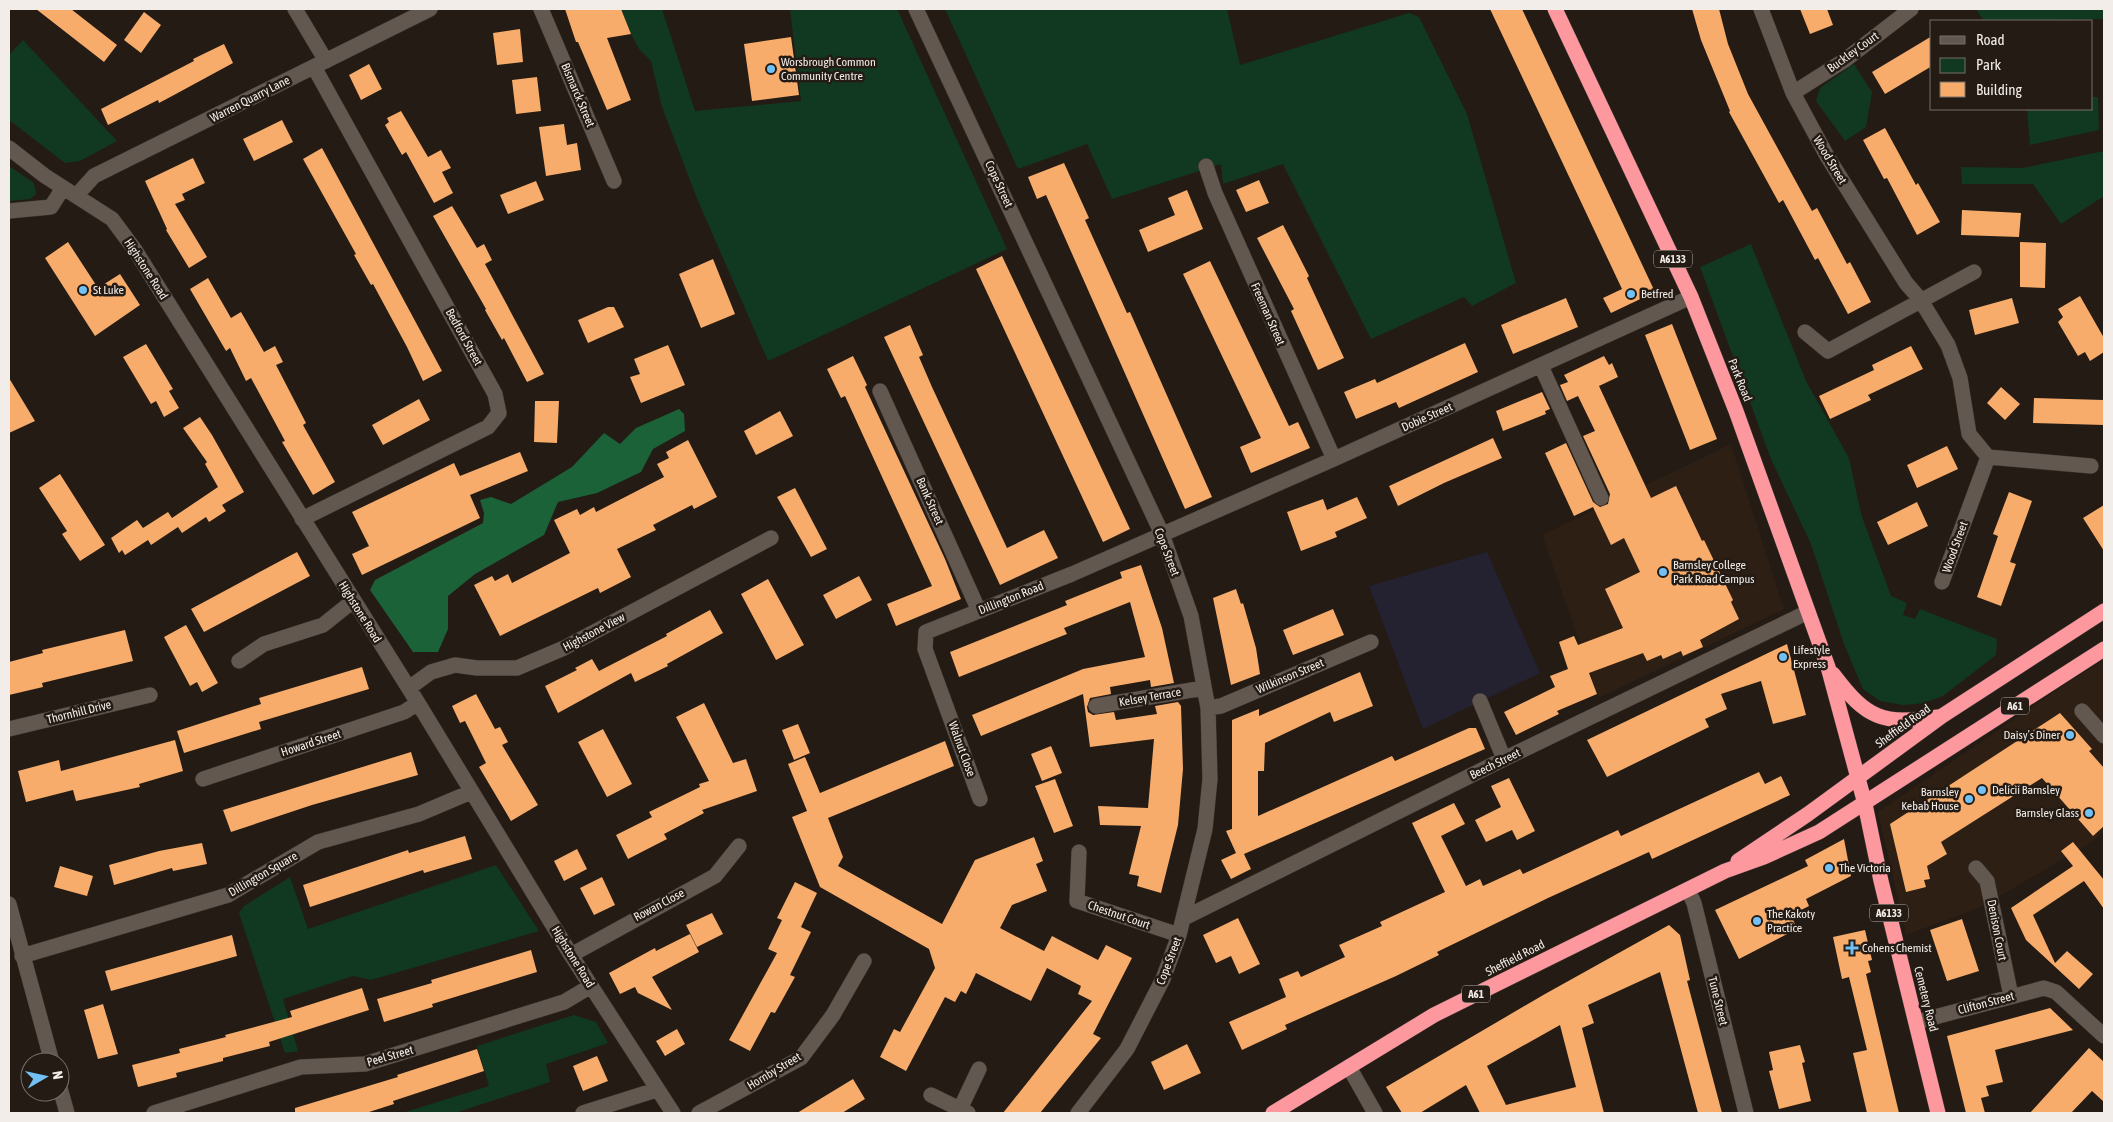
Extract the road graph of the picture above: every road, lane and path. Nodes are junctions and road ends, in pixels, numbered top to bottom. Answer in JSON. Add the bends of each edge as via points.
{"nodes":[{"id":1,"x":295,"y":9,"type":"edge"},
{"id":2,"x":430,"y":9,"type":"edge"},
{"id":3,"x":541,"y":9,"type":"edge"},
{"id":4,"x":916,"y":9,"type":"edge"},
{"id":5,"x":1555,"y":9,"type":"edge"},
{"id":6,"x":1761,"y":9,"type":"edge"},
{"id":7,"x":1911,"y":9,"type":"edge"},
{"id":8,"x":320,"y":64,"type":"junction"},
{"id":9,"x":1792,"y":93,"type":"junction"},
{"id":10,"x":9,"y":148,"type":"edge"},
{"id":11,"x":1206,"y":166,"type":"dead end"},
{"id":12,"x":614,"y":181,"type":"dead end"},
{"id":13,"x":69,"y":192,"type":"junction"},
{"id":14,"x":9,"y":211,"type":"edge"},
{"id":15,"x":1974,"y":272,"type":"dead end"},
{"id":16,"x":1691,"y":297,"type":"junction"},
{"id":17,"x":1920,"y":299,"type":"junction"},
{"id":18,"x":1805,"y":332,"type":"dead end"},
{"id":19,"x":1541,"y":366,"type":"junction"},
{"id":20,"x":880,"y":391,"type":"dead end"},
{"id":21,"x":1988,"y":456,"type":"junction"},
{"id":22,"x":1334,"y":459,"type":"junction"},
{"id":23,"x":2091,"y":466,"type":"dead end"},
{"id":24,"x":1601,"y":498,"type":"dead end"},
{"id":25,"x":302,"y":519,"type":"junction"},
{"id":26,"x":1162,"y":534,"type":"junction"},
{"id":27,"x":772,"y":538,"type":"dead end"},
{"id":28,"x":1942,"y":582,"type":"dead end"},
{"id":29,"x":353,"y":601,"type":"junction"},
{"id":30,"x":979,"y":611,"type":"junction"},
{"id":31,"x":2104,"y":611,"type":"edge"},
{"id":32,"x":1808,"y":612,"type":"junction"},
{"id":33,"x":1371,"y":642,"type":"dead end"},
{"id":34,"x":2104,"y":649,"type":"edge"},
{"id":35,"x":239,"y":661,"type":"dead end"},
{"id":36,"x":1828,"y":667,"type":"junction"},
{"id":37,"x":408,"y":688,"type":"junction"},
{"id":38,"x":1204,"y":688,"type":"junction"},
{"id":39,"x":150,"y":696,"type":"dead end"},
{"id":40,"x":944,"y":699,"type":"joint"},
{"id":41,"x":1480,"y":701,"type":"dead end"},
{"id":42,"x":418,"y":702,"type":"junction"},
{"id":43,"x":1096,"y":706,"type":"dead end"},
{"id":44,"x":1208,"y":708,"type":"junction"},
{"id":45,"x":2082,"y":711,"type":"dead end"},
{"id":46,"x":1942,"y":716,"type":"junction"},
{"id":47,"x":9,"y":729,"type":"edge"},
{"id":48,"x":2104,"y":736,"type":"edge"},
{"id":49,"x":1504,"y":759,"type":"junction"},
{"id":50,"x":1858,"y":778,"type":"junction"},
{"id":51,"x":203,"y":779,"type":"dead end"},
{"id":52,"x":471,"y":792,"type":"junction"},
{"id":53,"x":980,"y":799,"type":"dead end"},
{"id":54,"x":1865,"y":804,"type":"junction"},
{"id":55,"x":739,"y":846,"type":"dead end"},
{"id":56,"x":1079,"y":852,"type":"dead end"},
{"id":57,"x":1976,"y":868,"type":"dead end"},
{"id":58,"x":1725,"y":871,"type":"junction"},
{"id":59,"x":1688,"y":890,"type":"junction"},
{"id":60,"x":9,"y":904,"type":"edge"},
{"id":61,"x":1184,"y":918,"type":"junction"},
{"id":62,"x":1179,"y":935,"type":"junction"},
{"id":63,"x":571,"y":955,"type":"junction"},
{"id":64,"x":22,"y":956,"type":"junction"},
{"id":65,"x":864,"y":961,"type":"dead end"},
{"id":66,"x":591,"y":986,"type":"junction"},
{"id":67,"x":2011,"y":996,"type":"junction"},
{"id":68,"x":1916,"y":1022,"type":"junction"},
{"id":69,"x":2104,"y":1036,"type":"edge"},
{"id":70,"x":49,"y":1052,"type":"edge"},
{"id":71,"x":1349,"y":1067,"type":"junction"},
{"id":72,"x":979,"y":1069,"type":"dead end"},
{"id":73,"x":656,"y":1090,"type":"junction"},
{"id":74,"x":932,"y":1095,"type":"dead end"},
{"id":75,"x":964,"y":1111,"type":"edge"},
{"id":76,"x":154,"y":1113,"type":"edge"},
{"id":77,"x":584,"y":1113,"type":"edge"},
{"id":78,"x":673,"y":1113,"type":"edge"},
{"id":79,"x":699,"y":1113,"type":"edge"},
{"id":80,"x":1078,"y":1113,"type":"edge"},
{"id":81,"x":1273,"y":1113,"type":"edge"},
{"id":82,"x":1375,"y":1113,"type":"edge"},
{"id":83,"x":1746,"y":1113,"type":"edge"},
{"id":84,"x":1938,"y":1113,"type":"edge"}],
"edges":[{"from":1,"to":8,"type":"street","name":"Bedford Street"},
{"from":2,"to":8,"type":"street","name":"Warren Quarry Lane"},
{"from":3,"to":12,"type":"street","name":"Bismarck Street"},
{"from":4,"to":26,"type":"street","name":"Cope Street"},
{"from":5,"to":16,"type":"highway","name":"Park Road","number":"A6133"},
{"from":6,"to":9,"type":"street","name":"Wood Street"},
{"from":7,"to":9,"type":"street","name":"Buckley Court","via":[[1845,60]]},
{"from":8,"to":13,"type":"street","name":"Warren Quarry Lane","via":[[94,176]]},
{"from":8,"to":25,"type":"street","name":"Bedford Street","via":[[495,394],[498,413],[488,427]]},
{"from":9,"to":17,"type":"street","name":"Wood Street","via":[[1827,156],[1906,283]]},
{"from":10,"to":13,"type":"street","name":"Highstone Road"},
{"from":11,"to":22,"type":"street","name":"Freeman Street","via":[[1215,193]]},
{"from":13,"to":14,"type":"street","name":"Warren Quarry Lane","via":[[51,207]]},
{"from":13,"to":25,"type":"street","name":"Highstone Road","via":[[112,219],[135,250]]},
{"from":15,"to":17,"type":"street"},
{"from":16,"to":19,"type":"street","name":"Dobie Street"},
{"from":16,"to":32,"type":"highway","name":"Park Road","number":"A6133","via":[[1739,419]]},
{"from":17,"to":18,"type":"street","via":[[1828,351]]},
{"from":17,"to":21,"type":"street","name":"Wood Street","via":[[1948,345],[1960,378],[1968,434]]},
{"from":19,"to":22,"type":"street","name":"Dobie Street"},
{"from":19,"to":24,"type":"street"},
{"from":20,"to":30,"type":"street","name":"Bank Street"},
{"from":21,"to":23,"type":"street"},
{"from":21,"to":28,"type":"street","name":"Wood Street"},
{"from":22,"to":26,"type":"street","name":"Dobie Street"},
{"from":25,"to":29,"type":"street","name":"Highstone Road"},
{"from":26,"to":30,"type":"street","name":"Dillington Road"},
{"from":26,"to":38,"type":"street","name":"Cope Street","via":[[1191,616]]},
{"from":27,"to":37,"type":"street","name":"Highstone View","via":[[564,648],[517,668],[455,665],[431,672]]},
{"from":29,"to":35,"type":"street","via":[[323,625],[264,644]]},
{"from":29,"to":37,"type":"street","name":"Highstone Road"},
{"from":30,"to":40,"type":"street","name":"Dillington Road","via":[[926,632],[925,649]]},
{"from":31,"to":46,"type":"highway","name":"Sheffield Road","number":"A61"},
{"from":32,"to":36,"type":"highway","name":"Park Road","number":"A6133"},
{"from":32,"to":49,"type":"street","name":"Beech Street"},
{"from":33,"to":44,"type":"street","name":"Wilkinson Street","via":[[1221,706]]},
{"from":34,"to":54,"type":"highway","name":"Sheffield Road","number":"A61"},
{"from":36,"to":46,"type":"highway","number":"A6133","via":[[1851,698],[1880,718],[1916,720]]},
{"from":36,"to":50,"type":"highway","name":"Park Road","number":"A6133"},
{"from":37,"to":42,"type":"street","name":"Highstone Road"},
{"from":38,"to":43,"type":"street","name":"Kelsey Terrace"},
{"from":38,"to":44,"type":"street","name":"Cope Street"},
{"from":39,"to":47,"type":"street","name":"Thornhill Drive"},
{"from":40,"to":53,"type":"street","name":"Walnut Close"},
{"from":41,"to":49,"type":"street"},
{"from":42,"to":51,"type":"street","name":"Howard Street","via":[[404,712]]},
{"from":42,"to":52,"type":"street","name":"Highstone Road"},
{"from":44,"to":61,"type":"street","name":"Cope Street","via":[[1210,779],[1205,829]]},
{"from":45,"to":48,"type":"street"},
{"from":46,"to":50,"type":"highway","name":"Sheffield Road","number":"A61"},
{"from":49,"to":61,"type":"street","name":"Beech Street"},
{"from":50,"to":54,"type":"highway","number":"A6133"},
{"from":50,"to":58,"type":"highway","name":"Sheffield Road","number":"A61"},
{"from":52,"to":63,"type":"street","name":"Highstone Road"},
{"from":52,"to":64,"type":"street","name":"Dillington Square","via":[[419,814],[318,842],[228,894]]},
{"from":54,"to":58,"type":"highway","name":"Sheffield Road","number":"A61","via":[[1819,832]]},
{"from":54,"to":68,"type":"highway","name":"Cemetery Road","number":"A6133"},
{"from":55,"to":63,"type":"street","name":"Rowan Close","via":[[715,876]]},
{"from":56,"to":62,"type":"street","name":"Chestnut Court","via":[[1077,901]]},
{"from":57,"to":67,"type":"street","name":"Denison Court","via":[[1987,881]]},
{"from":58,"to":59,"type":"highway","name":"Sheffield Road","number":"A61"},
{"from":59,"to":71,"type":"highway","name":"Sheffield Road","number":"A61","via":[[1434,1015]]},
{"from":59,"to":83,"type":"street","name":"Tune Street"},
{"from":60,"to":64,"type":"street"},
{"from":61,"to":62,"type":"street","name":"Cope Street"},
{"from":62,"to":80,"type":"street","name":"Cope Street","via":[[1163,979],[1127,1049]]},
{"from":63,"to":66,"type":"street","name":"Highstone Road"},
{"from":64,"to":70,"type":"street"},
{"from":65,"to":79,"type":"street","name":"Hornby Street","via":[[833,1015],[801,1058]]},
{"from":66,"to":73,"type":"street","name":"Highstone Road"},
{"from":66,"to":76,"type":"street","name":"Peel Street","via":[[564,1002],[364,1064],[301,1066]]},
{"from":67,"to":68,"type":"street","name":"Clifton Street"},
{"from":67,"to":69,"type":"street","name":"Clifton Street","via":[[2044,988],[2056,992]]},
{"from":68,"to":84,"type":"highway","name":"Cemetery Road","number":"A6133"},
{"from":71,"to":81,"type":"highway","name":"Sheffield Road","number":"A61"},
{"from":71,"to":82,"type":"street"},
{"from":72,"to":75,"type":"street"},
{"from":73,"to":77,"type":"street"},
{"from":73,"to":78,"type":"street","name":"Highstone Road"},
{"from":74,"to":75,"type":"street"}]}
